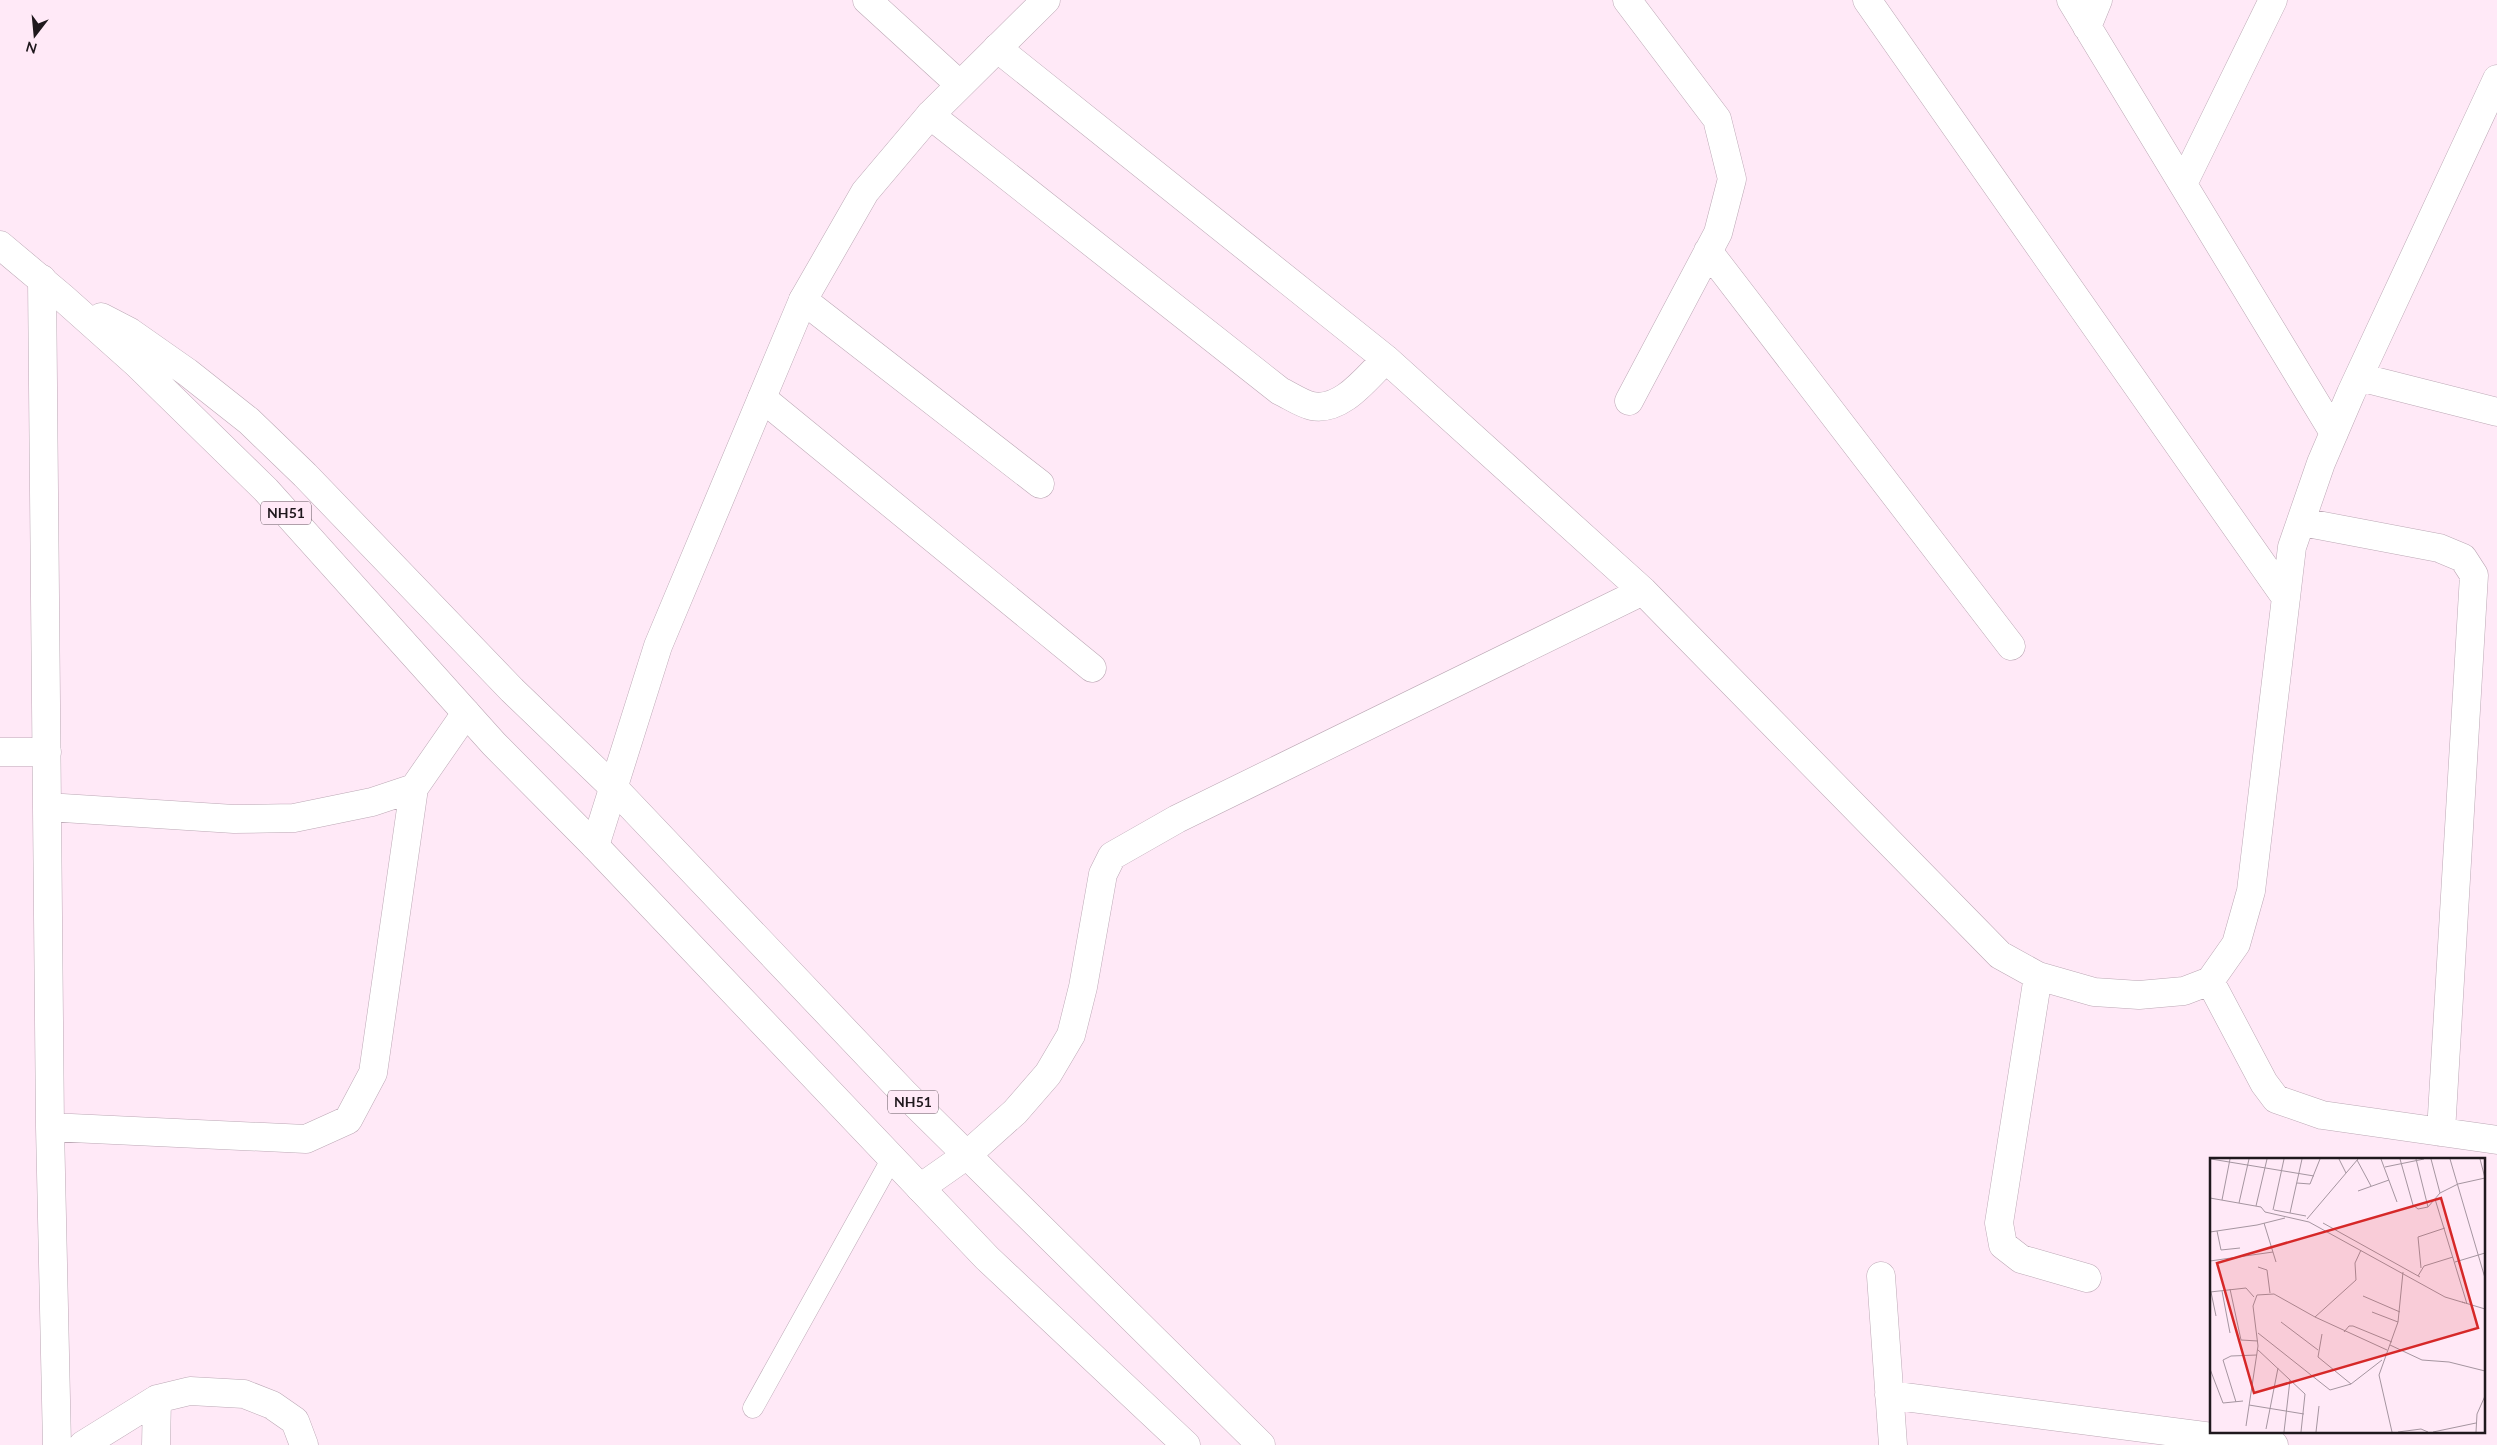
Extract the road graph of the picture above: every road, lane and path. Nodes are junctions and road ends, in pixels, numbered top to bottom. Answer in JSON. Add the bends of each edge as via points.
{"nodes":[{"id":1,"x":868,"y":0,"type":"edge"},
{"id":2,"x":1046,"y":0,"type":"edge"},
{"id":3,"x":1627,"y":0,"type":"edge"},
{"id":4,"x":1867,"y":0,"type":"edge"},
{"id":5,"x":2071,"y":0,"type":"edge"},
{"id":6,"x":2098,"y":0,"type":"edge"},
{"id":7,"x":2273,"y":0,"type":"edge"},
{"id":8,"x":2087,"y":27,"type":"junction"},
{"id":9,"x":997,"y":48,"type":"junction"},
{"id":10,"x":2497,"y":79,"type":"edge"},
{"id":11,"x":959,"y":84,"type":"junction"},
{"id":12,"x":930,"y":115,"type":"junction"},
{"id":13,"x":2183,"y":184,"type":"junction"},
{"id":14,"x":0,"y":245,"type":"edge"},
{"id":15,"x":1708,"y":251,"type":"junction"},
{"id":16,"x":42,"y":279,"type":"junction"},
{"id":17,"x":62,"y":296,"type":"junction"},
{"id":18,"x":803,"y":300,"type":"junction"},
{"id":19,"x":1386,"y":359,"type":"junction"},
{"id":20,"x":2359,"y":377,"type":"junction"},
{"id":21,"x":762,"y":398,"type":"junction"},
{"id":22,"x":1629,"y":400,"type":"dead end"},
{"id":23,"x":2497,"y":412,"type":"edge"},
{"id":24,"x":2334,"y":433,"type":"junction"},
{"id":25,"x":1040,"y":484,"type":"dead end"},
{"id":26,"x":2302,"y":522,"type":"junction"},
{"id":27,"x":1643,"y":591,"type":"junction"},
{"id":28,"x":2286,"y":598,"type":"junction"},
{"id":29,"x":2012,"y":646,"type":"dead end"},
{"id":30,"x":1092,"y":668,"type":"dead end"},
{"id":31,"x":466,"y":713,"type":"junction"},
{"id":32,"x":0,"y":752,"type":"edge"},
{"id":33,"x":47,"y":752,"type":"junction"},
{"id":34,"x":414,"y":788,"type":"junction"},
{"id":35,"x":614,"y":788,"type":"junction"},
{"id":36,"x":47,"y":807,"type":"junction"},
{"id":37,"x":595,"y":846,"type":"junction"},
{"id":38,"x":2038,"y":976,"type":"junction"},
{"id":39,"x":2210,"y":981,"type":"junction"},
{"id":40,"x":50,"y":1127,"type":"junction"},
{"id":41,"x":2441,"y":1132,"type":"junction"},
{"id":42,"x":2497,"y":1140,"type":"edge"},
{"id":43,"x":967,"y":1155,"type":"junction"},
{"id":44,"x":892,"y":1158,"type":"junction"},
{"id":45,"x":920,"y":1188,"type":"junction"},
{"id":46,"x":1881,"y":1276,"type":"dead end"},
{"id":47,"x":2087,"y":1278,"type":"dead end"},
{"id":48,"x":1889,"y":1395,"type":"junction"},
{"id":49,"x":157,"y":1399,"type":"junction"},
{"id":50,"x":753,"y":1408,"type":"dead end"},
{"id":51,"x":57,"y":1445,"type":"edge"},
{"id":52,"x":83,"y":1445,"type":"edge"},
{"id":53,"x":156,"y":1445,"type":"edge"},
{"id":54,"x":304,"y":1445,"type":"edge"},
{"id":55,"x":1186,"y":1445,"type":"edge"},
{"id":56,"x":1260,"y":1445,"type":"edge"},
{"id":57,"x":1893,"y":1445,"type":"edge"},
{"id":58,"x":2274,"y":1445,"type":"edge"}],
"edges":[{"from":1,"to":11,"type":"main road"},
{"from":2,"to":9,"type":"main road"},
{"from":3,"to":15,"type":"main road","via":[[1716,119],[1732,179],[1718,233]]},
{"from":4,"to":28,"type":"main road"},
{"from":5,"to":8,"type":"main road"},
{"from":6,"to":8,"type":"main road"},
{"from":7,"to":13,"type":"main road"},
{"from":8,"to":13,"type":"main road"},
{"from":9,"to":11,"type":"main road"},
{"from":9,"to":19,"type":"main road"},
{"from":10,"to":20,"type":"main road"},
{"from":11,"to":12,"type":"main road"},
{"from":12,"to":18,"type":"main road","via":[[865,192]]},
{"from":12,"to":19,"type":"main road","via":[[1280,391],[1312,406],[1328,404],[1347,397]]},
{"from":13,"to":24,"type":"main road"},
{"from":14,"to":16,"type":"main road","number":"NH51"},
{"from":15,"to":22,"type":"main road"},
{"from":15,"to":29,"type":"main road"},
{"from":16,"to":17,"type":"main road","number":"NH51"},
{"from":16,"to":33,"type":"main road"},
{"from":17,"to":31,"type":"main road","number":"NH51","via":[[136,362],[266,490]]},
{"from":17,"to":35,"type":"main road","number":"NH51","via":[[130,332],[249,421],[512,690]]},
{"from":18,"to":21,"type":"main road"},
{"from":18,"to":25,"type":"main road"},
{"from":19,"to":27,"type":"main road"},
{"from":20,"to":23,"type":"main road"},
{"from":20,"to":24,"type":"main road"},
{"from":21,"to":30,"type":"main road"},
{"from":21,"to":35,"type":"main road","via":[[658,646]]},
{"from":24,"to":26,"type":"main road"},
{"from":26,"to":28,"type":"main road","via":[[2292,547]]},
{"from":26,"to":41,"type":"main road","via":[[2439,548],[2463,558],[2474,575]]},
{"from":27,"to":38,"type":"main road","via":[[2000,955]]},
{"from":27,"to":43,"type":"main road","via":[[1177,819],[1112,856],[1103,874],[1071,1035],[1043,1081],[1015,1112]]},
{"from":28,"to":39,"type":"main road","via":[[2251,891],[2236,944]]},
{"from":31,"to":34,"type":"main road"},
{"from":31,"to":37,"type":"main road","number":"NH51"},
{"from":32,"to":33,"type":"main road"},
{"from":33,"to":36,"type":"main road"},
{"from":34,"to":36,"type":"main road","via":[[372,802],[294,818],[234,818]]},
{"from":34,"to":40,"type":"main road","via":[[373,1073],[348,1120],[306,1139]]},
{"from":35,"to":37,"type":"main road"},
{"from":35,"to":43,"type":"main road","number":"NH51"},
{"from":36,"to":40,"type":"main road"},
{"from":37,"to":44,"type":"main road","number":"NH51"},
{"from":38,"to":39,"type":"main road","via":[[2094,992],[2139,995],[2184,991]]},
{"from":38,"to":47,"type":"main road","via":[[1999,1223],[2003,1245],[2021,1259]]},
{"from":39,"to":41,"type":"main road","via":[[2264,1083],[2276,1099],[2322,1116]]},
{"from":40,"to":51,"type":"main road"},
{"from":41,"to":42,"type":"main road"},
{"from":43,"to":45,"type":"main road"},
{"from":43,"to":56,"type":"main road","number":"NH51"},
{"from":44,"to":45,"type":"main road","number":"NH51"},
{"from":44,"to":50,"type":"lane"},
{"from":45,"to":55,"type":"main road","number":"NH51","via":[[987,1258]]},
{"from":46,"to":48,"type":"main road"},
{"from":48,"to":57,"type":"main road"},
{"from":48,"to":58,"type":"main road"},
{"from":49,"to":52,"type":"main road"},
{"from":49,"to":53,"type":"main road"},
{"from":49,"to":54,"type":"main road","via":[[190,1391],[244,1394],[272,1405],[294,1421]]}]}
